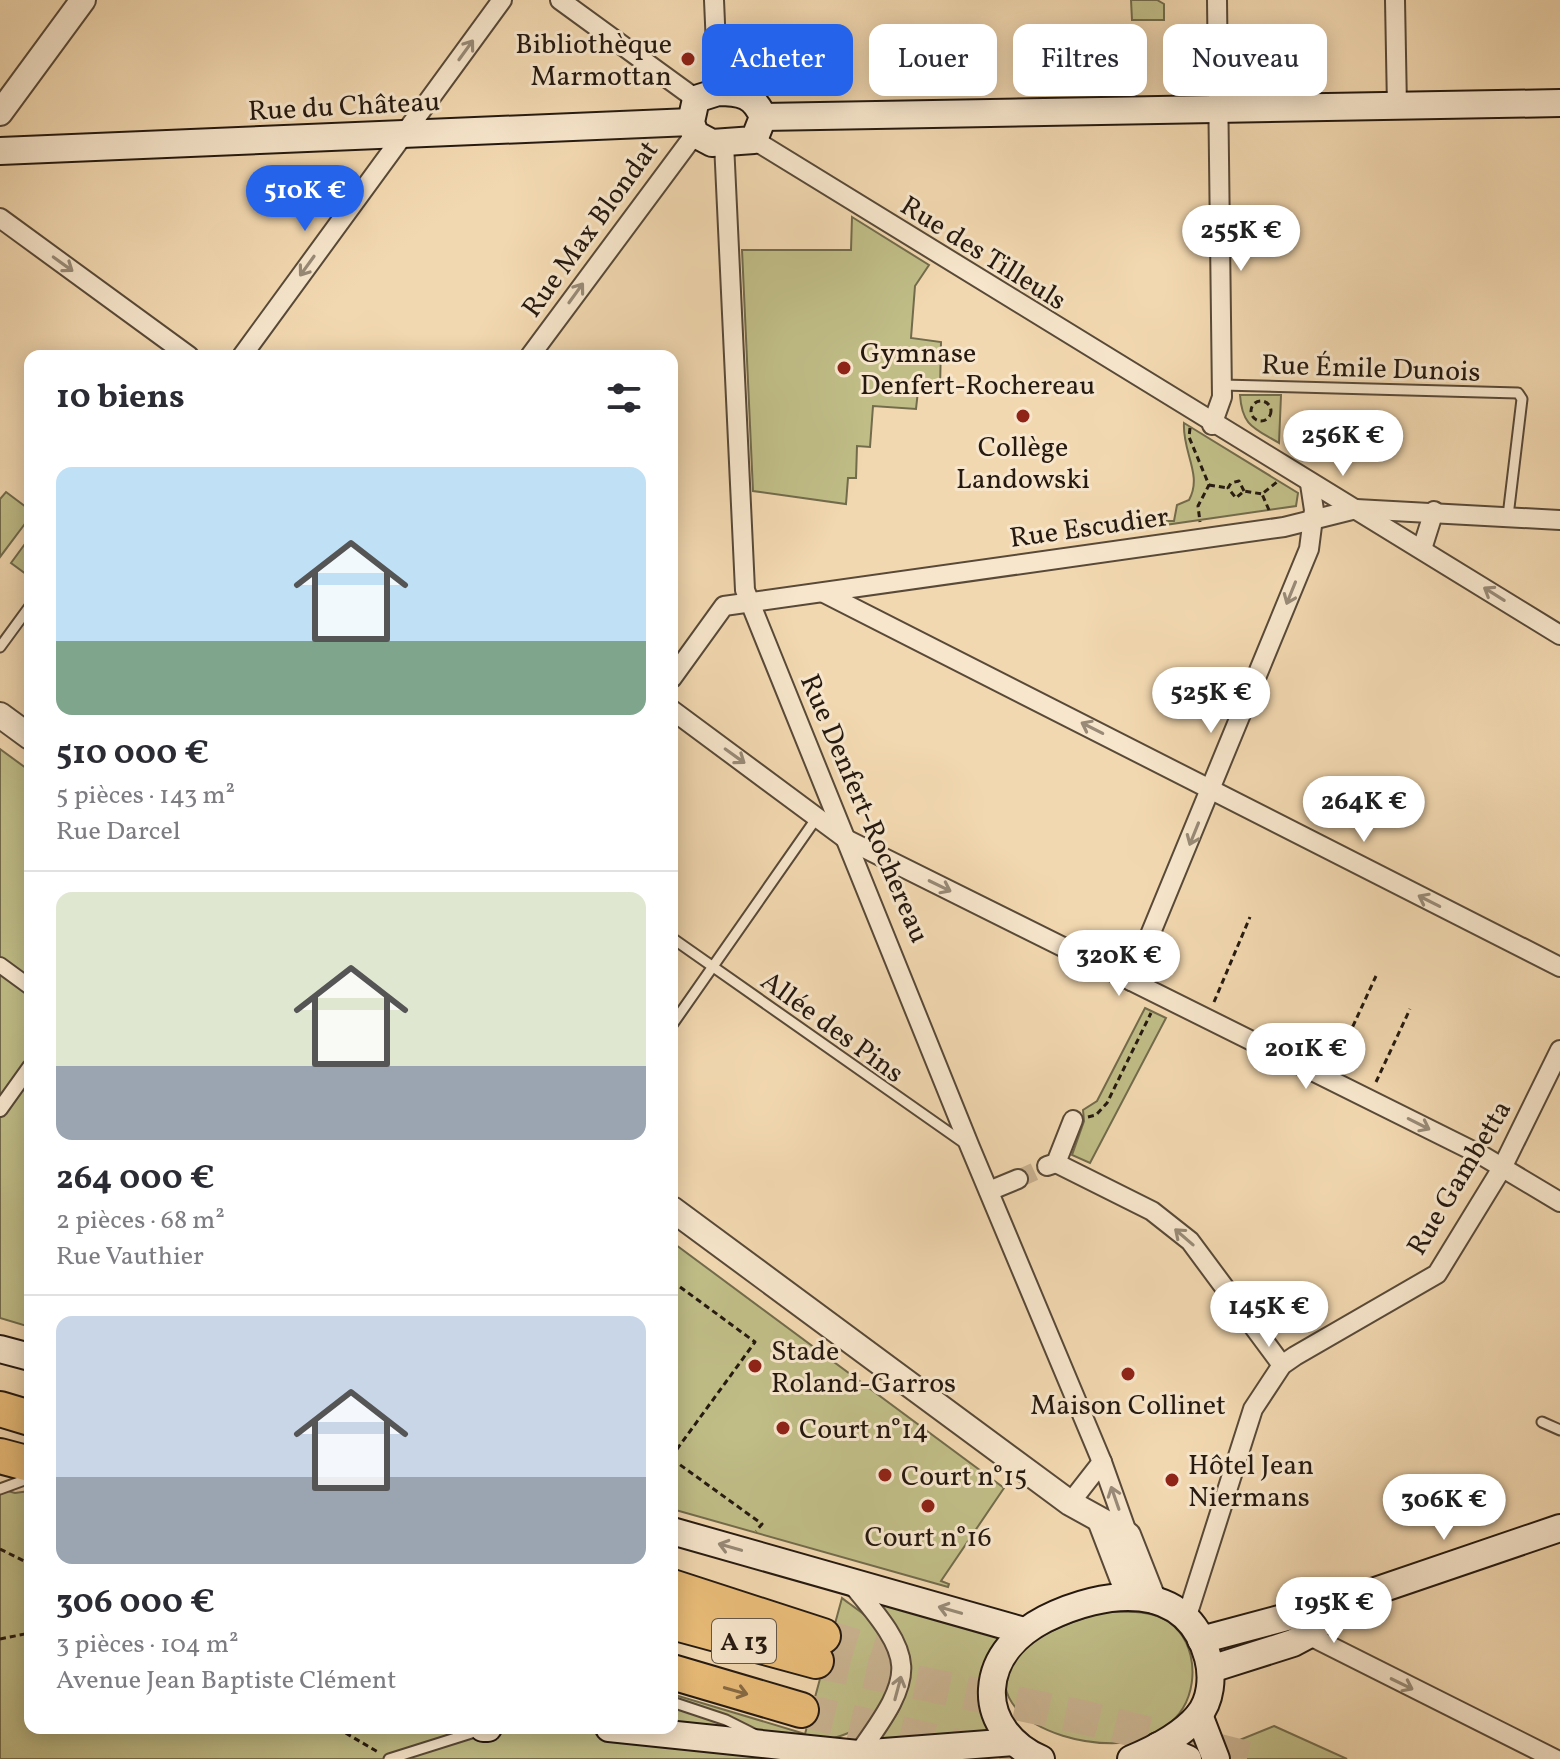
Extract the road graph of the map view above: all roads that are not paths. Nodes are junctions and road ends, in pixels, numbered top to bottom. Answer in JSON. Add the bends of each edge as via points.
{"nodes":[{"id":1,"x":83,"y":0,"type":"edge"},
{"id":2,"x":502,"y":0,"type":"edge"},
{"id":3,"x":560,"y":0,"type":"edge"},
{"id":4,"x":714,"y":0,"type":"edge"},
{"id":5,"x":1217,"y":0,"type":"edge"},
{"id":6,"x":1395,"y":0,"type":"edge"},
{"id":7,"x":1560,"y":103,"type":"edge"},
{"id":8,"x":1397,"y":107,"type":"junction"},
{"id":9,"x":1219,"y":111,"type":"junction"},
{"id":10,"x":700,"y":112,"type":"junction"},
{"id":11,"x":0,"y":113,"type":"edge"},
{"id":12,"x":759,"y":129,"type":"junction"},
{"id":13,"x":401,"y":134,"type":"junction"},
{"id":14,"x":724,"y":143,"type":"junction"},
{"id":15,"x":0,"y":151,"type":"edge"},
{"id":16,"x":0,"y":218,"type":"edge"},
{"id":17,"x":181,"y":350,"type":"edge"},
{"id":18,"x":246,"y":350,"type":"edge"},
{"id":19,"x":534,"y":350,"type":"edge"},
{"id":20,"x":1222,"y":385,"type":"junction"},
{"id":21,"x":1212,"y":425,"type":"junction"},
{"id":22,"x":1310,"y":484,"type":"junction"},
{"id":23,"x":1356,"y":509,"type":"junction"},
{"id":24,"x":1434,"y":511,"type":"junction"},
{"id":25,"x":1508,"y":516,"type":"junction"},
{"id":26,"x":1314,"y":519,"type":"junction"},
{"id":27,"x":1560,"y":520,"type":"edge"},
{"id":28,"x":1422,"y":549,"type":"junction"},
{"id":29,"x":883,"y":584,"type":"junction"},
{"id":30,"x":824,"y":593,"type":"junction"},
{"id":31,"x":750,"y":603,"type":"junction"},
{"id":32,"x":24,"y":614,"type":"edge"},
{"id":33,"x":882,"y":620,"type":"junction"},
{"id":34,"x":1560,"y":635,"type":"edge"},
{"id":35,"x":0,"y":647,"type":"edge"},
{"id":36,"x":678,"y":670,"type":"edge"},
{"id":37,"x":678,"y":714,"type":"edge"},
{"id":38,"x":0,"y":715,"type":"edge"},
{"id":39,"x":24,"y":733,"type":"edge"},
{"id":40,"x":1211,"y":790,"type":"junction"},
{"id":41,"x":818,"y":816,"type":"junction"},
{"id":42,"x":846,"y":839,"type":"junction"},
{"id":43,"x":678,"y":942,"type":"edge"},
{"id":44,"x":0,"y":965,"type":"edge"},
{"id":45,"x":1560,"y":967,"type":"edge"},
{"id":46,"x":714,"y":968,"type":"junction"},
{"id":47,"x":1131,"y":981,"type":"junction"},
{"id":48,"x":24,"y":983,"type":"edge"},
{"id":49,"x":678,"y":1017,"type":"edge"},
{"id":50,"x":1560,"y":1050,"type":"edge"},
{"id":51,"x":24,"y":1075,"type":"edge"},
{"id":52,"x":0,"y":1109,"type":"edge"},
{"id":53,"x":1082,"y":1122,"type":"road end"},
{"id":54,"x":970,"y":1147,"type":"junction"},
{"id":55,"x":1502,"y":1168,"type":"junction"},
{"id":56,"x":1018,"y":1179,"type":"tunnel mouth"},
{"id":57,"x":989,"y":1191,"type":"junction"},
{"id":58,"x":1560,"y":1202,"type":"edge"},
{"id":59,"x":678,"y":1213,"type":"edge"},
{"id":60,"x":0,"y":1349,"type":"edge"},
{"id":61,"x":24,"y":1355,"type":"edge"},
{"id":62,"x":1282,"y":1365,"type":"junction"},
{"id":63,"x":0,"y":1409,"type":"edge"},
{"id":64,"x":24,"y":1416,"type":"edge"},
{"id":65,"x":1542,"y":1422,"type":"dead end"},
{"id":66,"x":1560,"y":1430,"type":"edge"},
{"id":67,"x":0,"y":1456,"type":"edge"},
{"id":68,"x":24,"y":1462,"type":"edge"},
{"id":69,"x":1102,"y":1462,"type":"junction"},
{"id":70,"x":24,"y":1480,"type":"edge"},
{"id":71,"x":0,"y":1489,"type":"edge"},
{"id":72,"x":1070,"y":1503,"type":"junction"},
{"id":73,"x":1101,"y":1523,"type":"junction"},
{"id":74,"x":1560,"y":1528,"type":"edge"},
{"id":75,"x":678,"y":1533,"type":"edge"},
{"id":76,"x":1128,"y":1535,"type":"junction"},
{"id":77,"x":849,"y":1582,"type":"junction"},
{"id":78,"x":678,"y":1589,"type":"edge"},
{"id":79,"x":1142,"y":1598,"type":"junction"},
{"id":80,"x":1343,"y":1602,"type":"junction"},
{"id":81,"x":678,"y":1623,"type":"edge"},
{"id":82,"x":1194,"y":1629,"type":"junction"},
{"id":83,"x":1024,"y":1631,"type":"junction"},
{"id":84,"x":1308,"y":1635,"type":"junction"},
{"id":85,"x":1211,"y":1669,"type":"junction"},
{"id":86,"x":678,"y":1674,"type":"edge"},
{"id":87,"x":678,"y":1704,"type":"edge"},
{"id":88,"x":801,"y":1710,"type":"tunnel mouth"},
{"id":89,"x":1199,"y":1715,"type":"junction"},
{"id":90,"x":466,"y":1734,"type":"edge"},
{"id":91,"x":663,"y":1734,"type":"edge"},
{"id":92,"x":1014,"y":1742,"type":"junction"},
{"id":93,"x":1158,"y":1746,"type":"junction"},
{"id":94,"x":779,"y":1747,"type":"junction"},
{"id":95,"x":858,"y":1754,"type":"junction"},
{"id":96,"x":388,"y":1759,"type":"edge"},
{"id":97,"x":1041,"y":1759,"type":"edge"},
{"id":98,"x":1131,"y":1759,"type":"edge"},
{"id":99,"x":1188,"y":1759,"type":"edge"},
{"id":100,"x":1216,"y":1759,"type":"edge"},
{"id":101,"x":1555,"y":1759,"type":"edge"}],
"edges":[{"from":1,"to":11,"type":"street"},
{"from":13,"to":2,"type":"street","one_way":true},
{"from":3,"to":10,"type":"street"},
{"from":4,"to":10,"type":"street"},
{"from":5,"to":9,"type":"street"},
{"from":6,"to":8,"type":"street"},
{"from":7,"to":8,"type":"main road"},
{"from":8,"to":9,"type":"main road"},
{"from":9,"to":12,"type":"main road"},
{"from":9,"to":20,"type":"street"},
{"from":10,"to":12,"type":"main road","via":[[750,96],[758,103]]},
{"from":10,"to":13,"type":"main road","name":"Rue du Château"},
{"from":10,"to":14,"type":"main road","via":[[702,140]]},
{"from":19,"to":10,"type":"street","name":"Rue Max Blondat","one_way":true},
{"from":12,"to":14,"type":"main road"},
{"from":12,"to":21,"type":"street","name":"Rue des Tilleuls"},
{"from":13,"to":15,"type":"main road","name":"Rue du Château"},
{"from":13,"to":18,"type":"street","one_way":true},
{"from":14,"to":31,"type":"street","name":"Rue Denfert-Rochereau","via":[[742,566]]},
{"from":16,"to":17,"type":"street","one_way":true},
{"from":20,"to":21,"type":"street"},
{"from":20,"to":25,"type":"lane","name":"Rue Émile Dunois","via":[[1518,393],[1522,399]]},
{"from":21,"to":22,"type":"street","name":"Rue des Tilleuls"},
{"from":22,"to":23,"type":"street","name":"Rue des Tilleuls"},
{"from":22,"to":26,"type":"street"},
{"from":23,"to":24,"type":"street","name":"Rue Escudier"},
{"from":23,"to":26,"type":"street","name":"Rue Escudier"},
{"from":23,"to":28,"type":"street","name":"Rue des Tilleuls"},
{"from":24,"to":25,"type":"street","name":"Rue Escudier"},
{"from":24,"to":28,"type":"street"},
{"from":25,"to":27,"type":"street","name":"Rue Escudier"},
{"from":26,"to":29,"type":"street","name":"Rue Escudier"},
{"from":26,"to":40,"type":"street","one_way":true,"via":[[1309,549]]},
{"from":34,"to":28,"type":"street","name":"Rue des Tilleuls","one_way":true},
{"from":29,"to":30,"type":"street","name":"Rue Escudier"},
{"from":29,"to":33,"type":"street"},
{"from":30,"to":31,"type":"street","name":"Rue Escudier"},
{"from":30,"to":33,"type":"street"},
{"from":31,"to":36,"type":"street","name":"Rue Escudier","via":[[724,606]]},
{"from":31,"to":42,"type":"street","name":"Rue Denfert-Rochereau"},
{"from":32,"to":35,"type":"lane"},
{"from":40,"to":33,"type":"street","one_way":true},
{"from":37,"to":41,"type":"street","one_way":true},
{"from":38,"to":39,"type":"street"},
{"from":45,"to":40,"type":"street","one_way":true},
{"from":40,"to":47,"type":"street","one_way":true},
{"from":41,"to":42,"type":"street"},
{"from":41,"to":46,"type":"lane"},
{"from":42,"to":47,"type":"street","one_way":true},
{"from":42,"to":54,"type":"street","name":"Rue Denfert-Rochereau"},
{"from":43,"to":46,"type":"lane","name":"Allée des Pins"},
{"from":44,"to":48,"type":"street"},
{"from":46,"to":49,"type":"lane"},
{"from":46,"to":54,"type":"lane","name":"Allée des Pins"},
{"from":47,"to":55,"type":"street","one_way":true},
{"from":50,"to":55,"type":"street","name":"Rue Gambetta"},
{"from":51,"to":52,"type":"street"},
{"from":62,"to":53,"type":"street","one_way":true,"via":[[1190,1241],[1152,1211],[1052,1164]]},
{"from":54,"to":57,"type":"street","name":"Rue Denfert-Rochereau"},
{"from":55,"to":58,"type":"street"},
{"from":55,"to":62,"type":"street","name":"Rue Gambetta","via":[[1437,1274]]},
{"from":56,"to":57,"type":"street"},
{"from":57,"to":69,"type":"street","name":"Rue Denfert-Rochereau"},
{"from":59,"to":72,"type":"street"},
{"from":60,"to":61,"type":"main road"},
{"from":62,"to":82,"type":"street","name":"Rue Gambetta","via":[[1253,1409]]},
{"from":63,"to":64,"type":"highway"},
{"from":65,"to":66,"type":"lane"},
{"from":67,"to":68,"type":"highway"},
{"from":69,"to":72,"type":"street"},
{"from":76,"to":69,"type":"street","name":"Rue Denfert-Rochereau","one_way":true},
{"from":70,"to":71,"type":"lane"},
{"from":72,"to":73,"type":"street"},
{"from":73,"to":76,"type":"street"},
{"from":73,"to":79,"type":"street"},
{"from":74,"to":80,"type":"main road"},
{"from":77,"to":75,"type":"main road","one_way":true},
{"from":76,"to":79,"type":"street","name":"Rue Denfert-Rochereau"},
{"from":83,"to":77,"type":"main road","one_way":true},
{"from":95,"to":77,"type":"street","one_way":true,"via":[[893,1706],[902,1677],[898,1644]]},
{"from":78,"to":81,"type":"highway","number":"A 13","via":[[819,1648]]},
{"from":79,"to":82,"type":"main road"},
{"from":79,"to":83,"type":"main road","via":[[1085,1602]]},
{"from":80,"to":82,"type":"main road"},
{"from":80,"to":84,"type":"main road"},
{"from":82,"to":85,"type":"main road"},
{"from":83,"to":92,"type":"main road","via":[[1001,1658],[991,1692],[997,1718]]},
{"from":84,"to":85,"type":"main road"},
{"from":84,"to":101,"type":"street","one_way":true},
{"from":85,"to":89,"type":"main road"},
{"from":86,"to":88,"type":"highway","number":"A 13","one_way":true},
{"from":87,"to":94,"type":"lane","via":[[726,1720]]},
{"from":89,"to":93,"type":"main road"},
{"from":89,"to":100,"type":"main road"},
{"from":90,"to":96,"type":"lane"},
{"from":91,"to":94,"type":"main road"},
{"from":92,"to":95,"type":"main road"},
{"from":92,"to":97,"type":"main road"},
{"from":93,"to":98,"type":"main road"},
{"from":93,"to":99,"type":"main road"},
{"from":94,"to":95,"type":"main road"}]}
